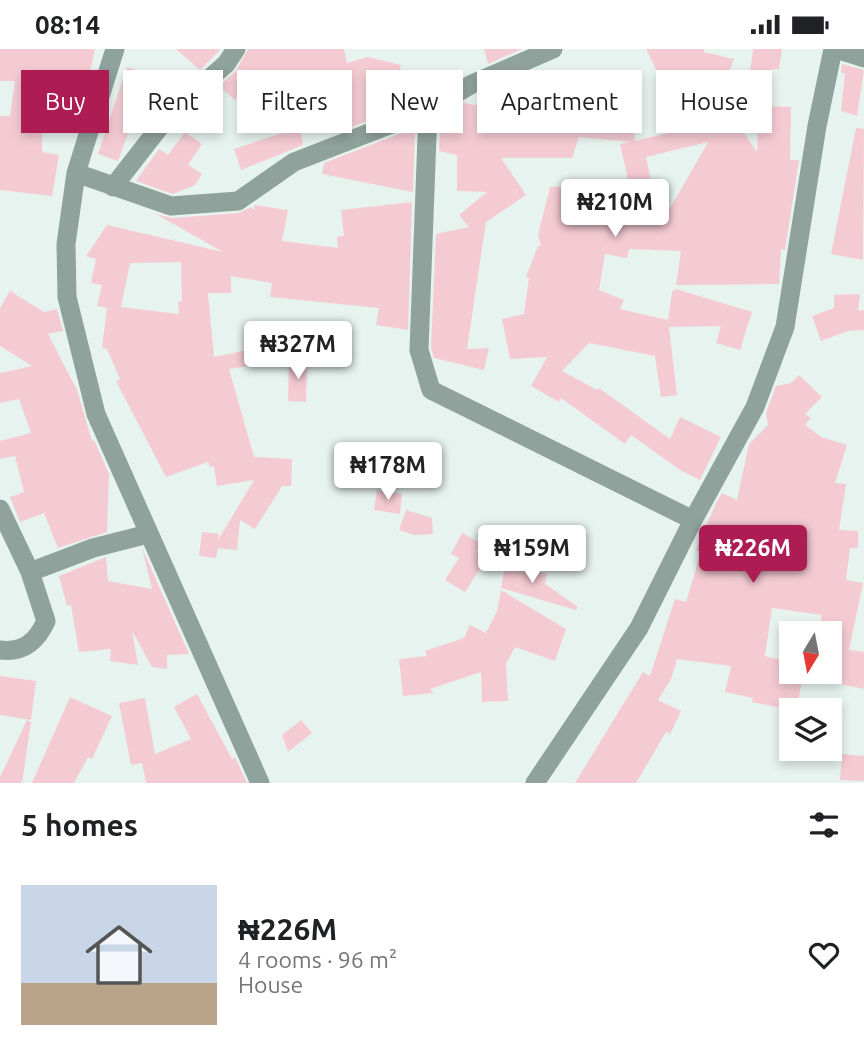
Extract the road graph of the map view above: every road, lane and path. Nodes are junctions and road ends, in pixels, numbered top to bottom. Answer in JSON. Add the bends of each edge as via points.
{"nodes":[{"id":1,"x":236,"y":49,"type":"edge"},
{"id":2,"x":554,"y":49,"type":"edge"},
{"id":3,"x":834,"y":49,"type":"edge"},
{"id":4,"x":109,"y":50,"type":"edge"},
{"id":5,"x":864,"y":58,"type":"edge"},
{"id":6,"x":463,"y":89,"type":"edge"},
{"id":7,"x":369,"y":133,"type":"edge"},
{"id":8,"x":427,"y":133,"type":"edge"},
{"id":9,"x":76,"y":173,"type":"junction"},
{"id":10,"x":113,"y":187,"type":"junction"},
{"id":11,"x":0,"y":509,"type":"edge"},
{"id":12,"x":693,"y":520,"type":"junction"},
{"id":13,"x":148,"y":534,"type":"junction"},
{"id":14,"x":30,"y":572,"type":"junction"},
{"id":15,"x":0,"y":650,"type":"edge"},
{"id":16,"x":260,"y":783,"type":"edge"},
{"id":17,"x":535,"y":783,"type":"edge"}],
"edges":[{"from":1,"to":10,"type":"street","via":[[226,64],[173,110]]},
{"from":2,"to":6,"type":"street"},
{"from":3,"to":5,"type":"street"},
{"from":3,"to":12,"type":"street","via":[[785,327],[755,408]]},
{"from":4,"to":9,"type":"street"},
{"from":7,"to":10,"type":"street","via":[[294,162],[238,201],[171,206]]},
{"from":8,"to":12,"type":"street","via":[[419,350],[431,390]]},
{"from":9,"to":10,"type":"street"},
{"from":9,"to":13,"type":"street","via":[[66,244],[67,297],[96,414]]},
{"from":11,"to":14,"type":"street"},
{"from":12,"to":17,"type":"street","via":[[639,628]]},
{"from":13,"to":14,"type":"street","via":[[93,548]]},
{"from":13,"to":16,"type":"street"},
{"from":14,"to":15,"type":"street","via":[[46,621],[27,647]]}]}
